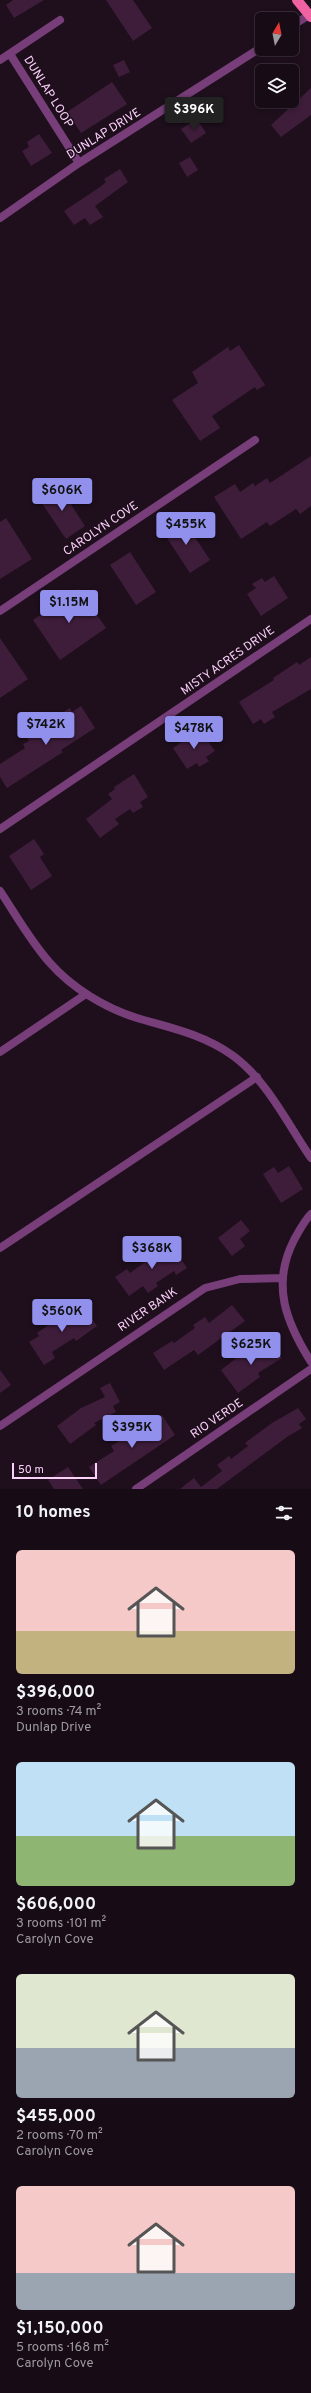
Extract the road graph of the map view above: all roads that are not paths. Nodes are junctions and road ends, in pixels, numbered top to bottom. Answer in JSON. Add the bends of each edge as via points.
{"nodes":[{"id":1,"x":297,"y":0,"type":"edge"},
{"id":2,"x":310,"y":16,"type":"edge"},
{"id":3,"x":60,"y":20,"type":"dead end"},
{"id":4,"x":299,"y":22,"type":"edge"},
{"id":5,"x":255,"y":51,"type":"edge"},
{"id":6,"x":10,"y":54,"type":"junction"},
{"id":7,"x":0,"y":60,"type":"edge"},
{"id":8,"x":79,"y":163,"type":"junction"},
{"id":9,"x":0,"y":218,"type":"edge"},
{"id":10,"x":255,"y":440,"type":"dead end"},
{"id":11,"x":0,"y":611,"type":"edge"},
{"id":12,"x":311,"y":619,"type":"edge"},
{"id":13,"x":0,"y":830,"type":"edge"},
{"id":14,"x":0,"y":891,"type":"edge"},
{"id":15,"x":86,"y":994,"type":"junction"},
{"id":16,"x":0,"y":1052,"type":"edge"},
{"id":17,"x":257,"y":1077,"type":"junction"},
{"id":18,"x":311,"y":1158,"type":"edge"},
{"id":19,"x":311,"y":1214,"type":"edge"},
{"id":20,"x":0,"y":1248,"type":"edge"},
{"id":21,"x":283,"y":1278,"type":"junction"},
{"id":22,"x":311,"y":1362,"type":"edge"},
{"id":23,"x":311,"y":1369,"type":"edge"},
{"id":24,"x":0,"y":1426,"type":"edge"},
{"id":25,"x":136,"y":1489,"type":"edge"}],
"edges":[{"from":1,"to":2,"type":"main road"},
{"from":2,"to":4,"type":"street"},
{"from":3,"to":6,"type":"street","name":"DUNLAP LOOP"},
{"from":5,"to":8,"type":"street","name":"DUNLAP DRIVE"},
{"from":6,"to":7,"type":"street","name":"DUNLAP LOOP"},
{"from":6,"to":8,"type":"street","name":"DUNLAP LOOP"},
{"from":8,"to":9,"type":"street","name":"DUNLAP DRIVE"},
{"from":10,"to":11,"type":"street","name":"CAROLYN COVE"},
{"from":12,"to":13,"type":"street","name":"MISTY ACRES DRIVE"},
{"from":14,"to":15,"type":"street","via":[[50,963]]},
{"from":15,"to":16,"type":"street"},
{"from":15,"to":17,"type":"street","via":[[136,1018],[205,1038],[233,1056]]},
{"from":17,"to":18,"type":"street"},
{"from":17,"to":20,"type":"street"},
{"from":19,"to":21,"type":"street","via":[[290,1248]]},
{"from":21,"to":22,"type":"street","via":[[282,1291],[288,1320],[294,1336]]},
{"from":21,"to":24,"type":"street","name":"RIVER BANK","via":[[240,1279],[205,1288]]},
{"from":23,"to":25,"type":"street","name":"RIO VERDE"}]}
